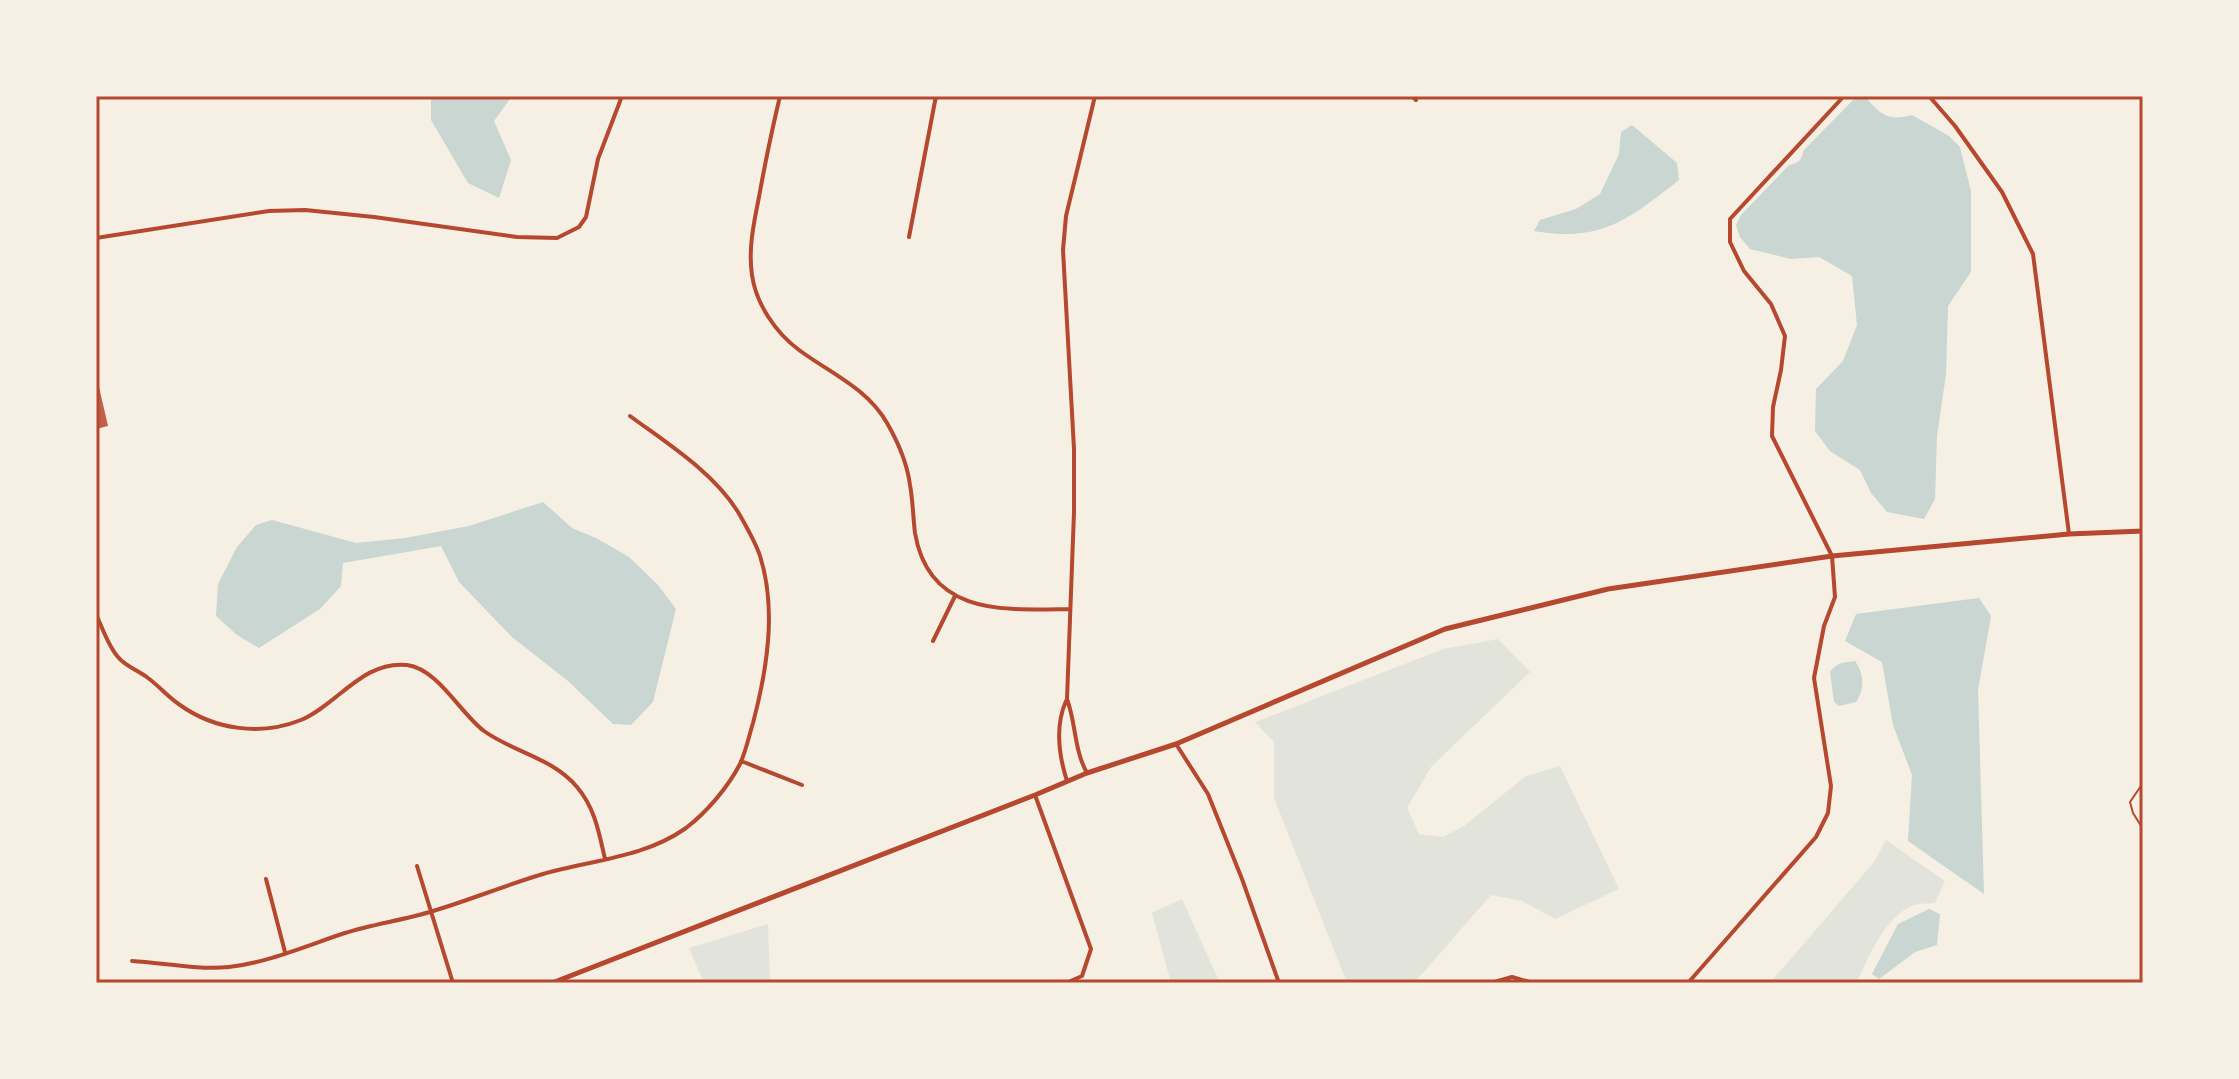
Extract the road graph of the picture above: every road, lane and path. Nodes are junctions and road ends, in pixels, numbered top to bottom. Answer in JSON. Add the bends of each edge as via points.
{"nodes":[{"id":1,"x":622,"y":96,"type":"edge"},
{"id":2,"x":780,"y":96,"type":"edge"},
{"id":3,"x":936,"y":96,"type":"edge"},
{"id":4,"x":1095,"y":96,"type":"edge"},
{"id":5,"x":1844,"y":96,"type":"edge"},
{"id":6,"x":1929,"y":96,"type":"edge"},
{"id":7,"x":909,"y":237,"type":"dead end"},
{"id":8,"x":96,"y":238,"type":"edge"},
{"id":9,"x":630,"y":416,"type":"dead end"},
{"id":10,"x":2143,"y":531,"type":"edge"},
{"id":11,"x":2069,"y":534,"type":"junction"},
{"id":12,"x":1832,"y":556,"type":"junction"},
{"id":13,"x":955,"y":596,"type":"junction"},
{"id":14,"x":1069,"y":609,"type":"junction"},
{"id":15,"x":96,"y":614,"type":"edge"},
{"id":16,"x":933,"y":641,"type":"dead end"},
{"id":17,"x":1067,"y":699,"type":"junction"},
{"id":18,"x":1176,"y":744,"type":"junction"},
{"id":19,"x":741,"y":761,"type":"junction"},
{"id":20,"x":1087,"y":773,"type":"junction"},
{"id":21,"x":1067,"y":781,"type":"junction"},
{"id":22,"x":2143,"y":783,"type":"edge"},
{"id":23,"x":802,"y":785,"type":"dead end"},
{"id":24,"x":1035,"y":795,"type":"junction"},
{"id":25,"x":2143,"y":829,"type":"edge"},
{"id":26,"x":605,"y":859,"type":"junction"},
{"id":27,"x":417,"y":866,"type":"dead end"},
{"id":28,"x":266,"y":879,"type":"dead end"},
{"id":29,"x":432,"y":911,"type":"junction"},
{"id":30,"x":285,"y":952,"type":"junction"},
{"id":31,"x":132,"y":961,"type":"dead end"},
{"id":32,"x":453,"y":983,"type":"edge"},
{"id":33,"x":552,"y":983,"type":"edge"},
{"id":34,"x":1066,"y":983,"type":"edge"},
{"id":35,"x":1279,"y":983,"type":"edge"},
{"id":36,"x":1491,"y":983,"type":"edge"},
{"id":37,"x":1533,"y":983,"type":"edge"},
{"id":38,"x":1688,"y":983,"type":"edge"}],
"edges":[{"from":1,"to":8,"type":"street","via":[[598,159],[586,217],[557,238],[305,210]]},
{"from":2,"to":13,"type":"street","via":[[752,246],[757,295],[782,334],[866,396],[883,416],[905,461],[922,558]]},
{"from":3,"to":7,"type":"street"},
{"from":4,"to":14,"type":"street","via":[[1063,250],[1074,449]]},
{"from":5,"to":12,"type":"street","via":[[1730,219],[1730,242],[1744,271],[1771,304],[1785,336],[1772,436]]},
{"from":6,"to":11,"type":"street","via":[[2002,192],[2033,254]]},
{"from":9,"to":19,"type":"street","via":[[718,486],[760,556],[768,634],[758,703]]},
{"from":10,"to":11,"type":"street"},
{"from":11,"to":12,"type":"street"},
{"from":12,"to":18,"type":"street","via":[[1608,589],[1445,629]]},
{"from":12,"to":38,"type":"street","via":[[1835,597],[1814,678],[1831,786],[1828,813],[1816,837]]},
{"from":13,"to":14,"type":"street","via":[[990,608]]},
{"from":13,"to":16,"type":"street"},
{"from":14,"to":17,"type":"street"},
{"from":15,"to":26,"type":"street","via":[[117,657],[180,705],[223,726],[285,725],[317,711],[371,672],[408,665],[422,671],[484,731],[576,785],[597,822]]},
{"from":17,"to":20,"type":"street"},
{"from":17,"to":21,"type":"street","via":[[1059,729]]},
{"from":18,"to":20,"type":"street"},
{"from":18,"to":35,"type":"street","via":[[1208,794]]},
{"from":19,"to":23,"type":"street"},
{"from":19,"to":26,"type":"street","via":[[727,785],[687,827],[663,842]]},
{"from":20,"to":21,"type":"street"},
{"from":21,"to":24,"type":"street"},
{"from":22,"to":25,"type":"lane","via":[[2130,802]]},
{"from":24,"to":33,"type":"street"},
{"from":24,"to":34,"type":"street","via":[[1091,949],[1082,976]]},
{"from":26,"to":29,"type":"street"},
{"from":27,"to":29,"type":"street"},
{"from":28,"to":30,"type":"street"},
{"from":29,"to":30,"type":"street"},
{"from":29,"to":32,"type":"street"},
{"from":30,"to":31,"type":"street","via":[[229,967]]},
{"from":36,"to":37,"type":"street","via":[[1512,977]]}]}
